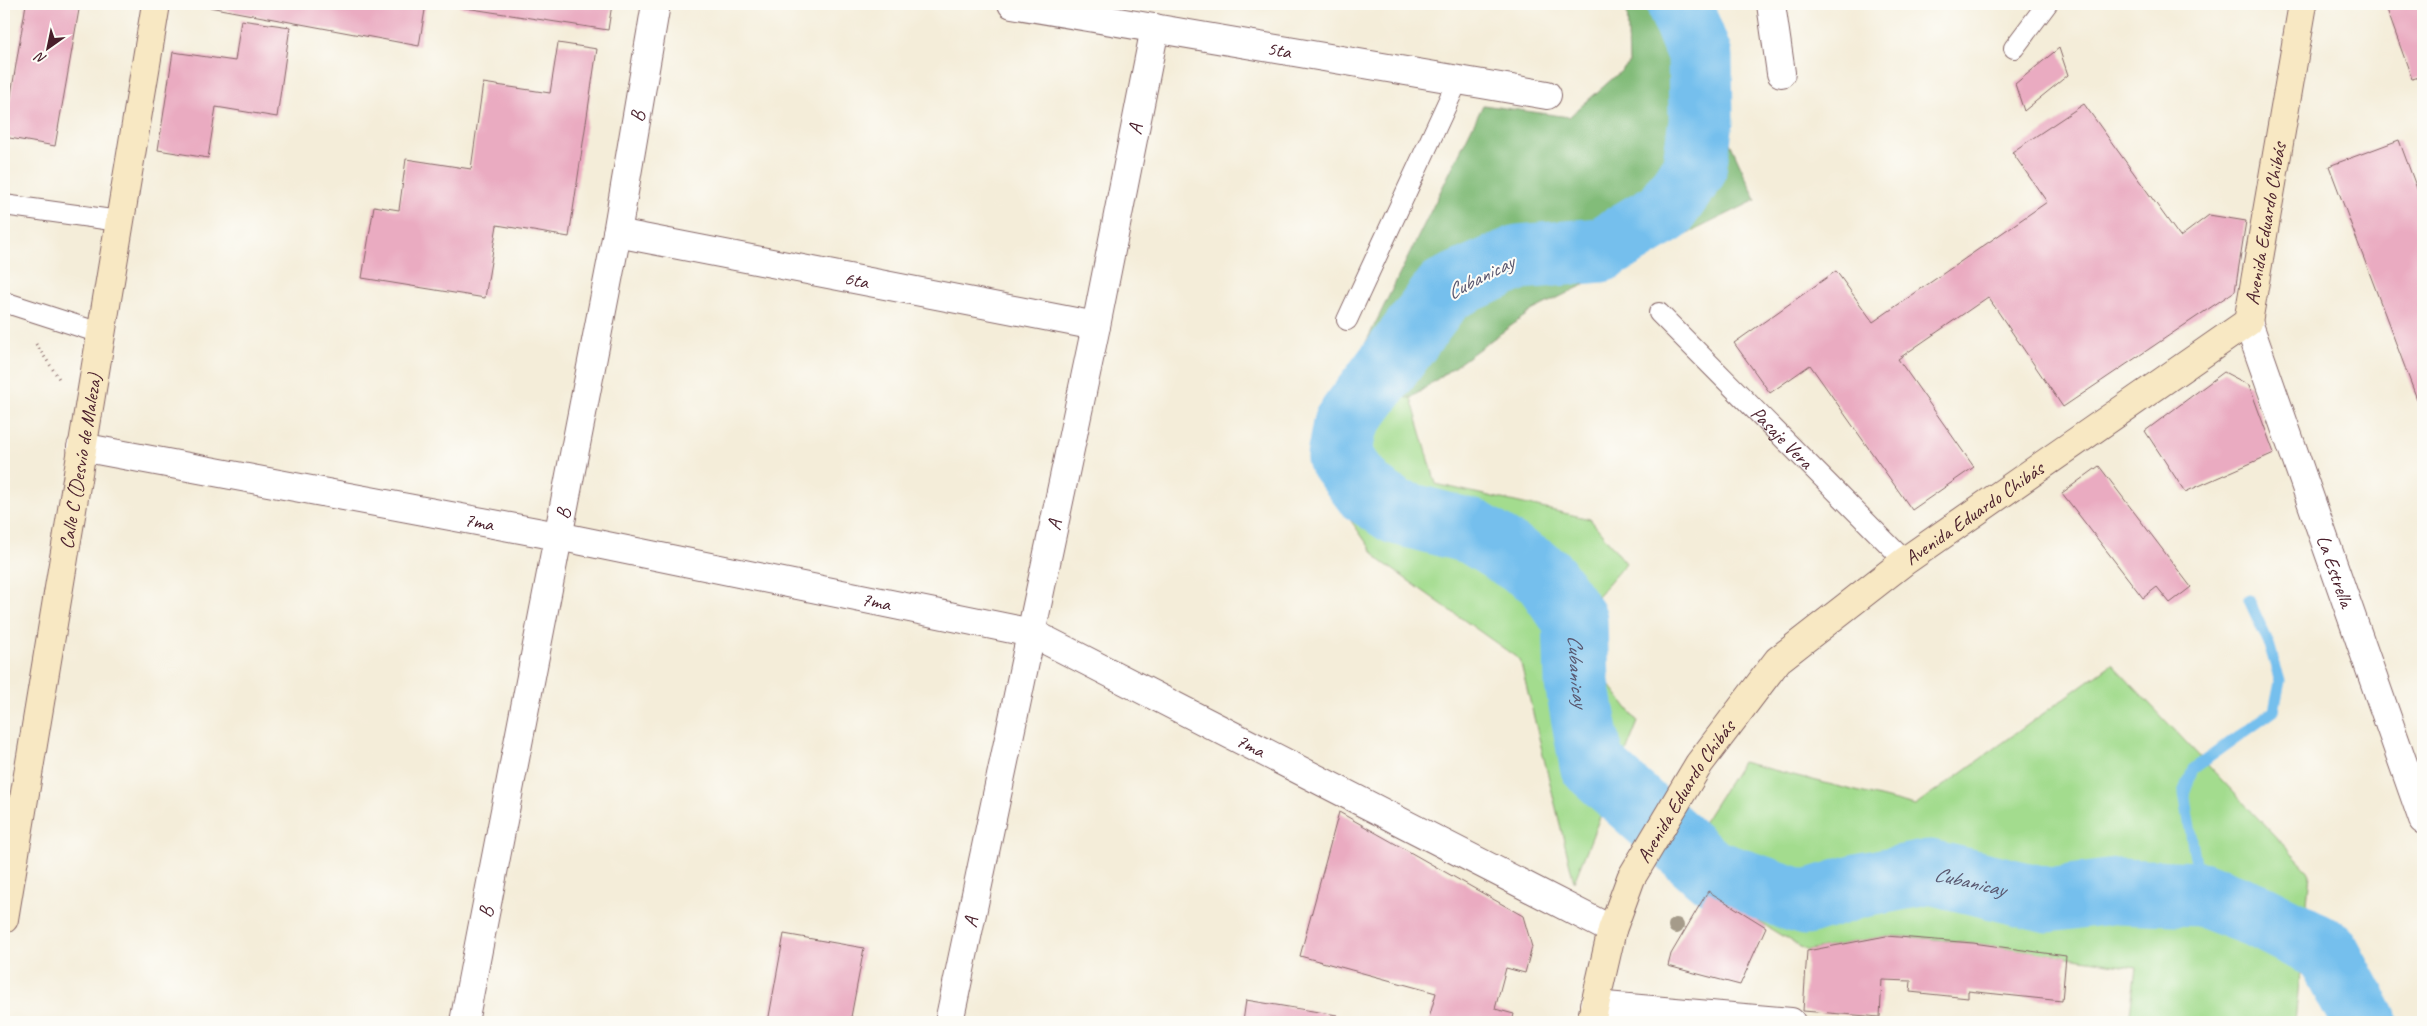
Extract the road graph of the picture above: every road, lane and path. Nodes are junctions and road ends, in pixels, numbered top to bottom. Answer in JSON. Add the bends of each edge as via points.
{"nodes":[{"id":1,"x":156,"y":4,"type":"edge"},
{"id":2,"x":656,"y":4,"type":"edge"},
{"id":3,"x":1012,"y":4,"type":"edge"},
{"id":4,"x":1771,"y":4,"type":"edge"},
{"id":5,"x":2047,"y":4,"type":"edge"},
{"id":6,"x":2303,"y":4,"type":"edge"},
{"id":7,"x":1155,"y":28,"type":"junction"},
{"id":8,"x":2014,"y":48,"type":"dead end"},
{"id":9,"x":1781,"y":73,"type":"dead end"},
{"id":10,"x":1458,"y":80,"type":"junction"},
{"id":11,"x":1548,"y":95,"type":"dead end"},
{"id":12,"x":4,"y":205,"type":"edge"},
{"id":13,"x":119,"y":221,"type":"junction"},
{"id":14,"x":617,"y":233,"type":"junction"},
{"id":15,"x":7,"y":303,"type":"edge"},
{"id":16,"x":1659,"y":313,"type":"dead end"},
{"id":17,"x":1347,"y":320,"type":"dead end"},
{"id":18,"x":2248,"y":322,"type":"junction"},
{"id":19,"x":1096,"y":326,"type":"junction"},
{"id":20,"x":100,"y":333,"type":"junction"},
{"id":21,"x":86,"y":418,"type":"junction"},
{"id":22,"x":81,"y":447,"type":"junction"},
{"id":23,"x":558,"y":536,"type":"junction"},
{"id":24,"x":1905,"y":560,"type":"junction"},
{"id":25,"x":1032,"y":633,"type":"junction"},
{"id":26,"x":2423,"y":820,"type":"edge"},
{"id":27,"x":4,"y":919,"type":"edge"},
{"id":28,"x":1612,"y":930,"type":"junction"},
{"id":29,"x":1592,"y":1014,"type":"edge"},
{"id":30,"x":464,"y":1022,"type":"edge"},
{"id":31,"x":949,"y":1022,"type":"edge"},
{"id":32,"x":1791,"y":1022,"type":"edge"}],
"edges":[{"from":1,"to":13,"type":"main road","name":"Calle C (Desvío de Maleza)"},
{"from":2,"to":14,"type":"street","name":"B"},
{"from":3,"to":7,"type":"street","name":"5ta"},
{"from":4,"to":9,"type":"street"},
{"from":5,"to":8,"type":"lane"},
{"from":6,"to":18,"type":"main road","name":"Avenida Eduardo Chibás"},
{"from":7,"to":10,"type":"street","name":"5ta"},
{"from":7,"to":19,"type":"street","name":"A"},
{"from":10,"to":11,"type":"street","name":"5ta"},
{"from":10,"to":17,"type":"lane"},
{"from":12,"to":13,"type":"lane"},
{"from":13,"to":20,"type":"main road","name":"Calle C (Desvío de Maleza)"},
{"from":14,"to":19,"type":"street","name":"6ta"},
{"from":14,"to":23,"type":"street","name":"B"},
{"from":15,"to":20,"type":"lane"},
{"from":15,"to":21,"type":"path"},
{"from":16,"to":24,"type":"lane","name":"Pasaje Vera"},
{"from":18,"to":24,"type":"main road","name":"Avenida Eduardo Chibás"},
{"from":18,"to":26,"type":"street","name":"La Estrella"},
{"from":19,"to":25,"type":"street","name":"A"},
{"from":20,"to":21,"type":"main road","name":"Calle C (Desvío de Maleza)"},
{"from":21,"to":22,"type":"main road","name":"Calle C (Desvío de Maleza)"},
{"from":22,"to":23,"type":"street","name":"7ma"},
{"from":22,"to":27,"type":"main road","name":"Calle C (Desvío de Maleza)"},
{"from":23,"to":25,"type":"street","name":"7ma"},
{"from":23,"to":30,"type":"street","name":"B"},
{"from":24,"to":28,"type":"main road","name":"Avenida Eduardo Chibás","via":[[1778,660],[1699,764],[1631,878]]},
{"from":25,"to":28,"type":"street","name":"7ma"},
{"from":25,"to":31,"type":"street","name":"A"},
{"from":28,"to":29,"type":"main road","name":"Avenida Eduardo Chibás"},
{"from":29,"to":32,"type":"street"}]}
